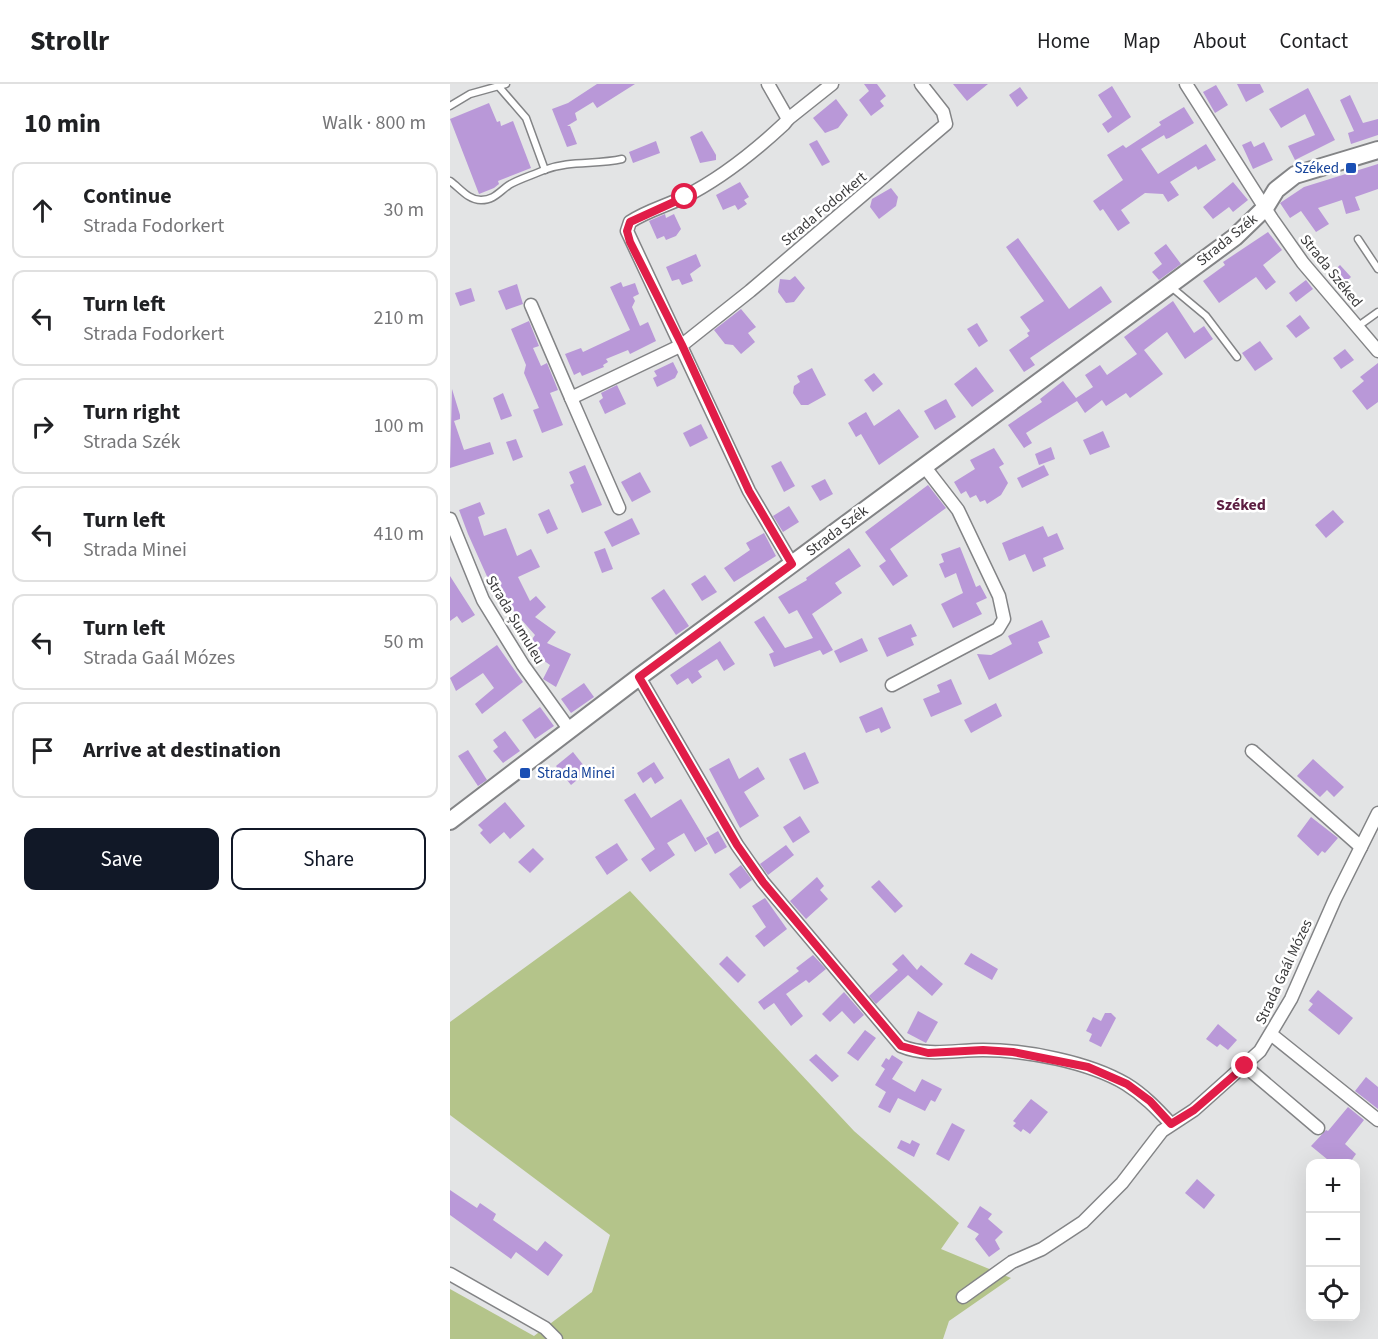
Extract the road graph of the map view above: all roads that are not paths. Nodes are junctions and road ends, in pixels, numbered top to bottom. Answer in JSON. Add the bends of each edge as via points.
{"nodes":[{"id":1,"x":768,"y":84,"type":"edge"},
{"id":2,"x":832,"y":84,"type":"edge"},
{"id":3,"x":921,"y":84,"type":"edge"},
{"id":4,"x":1186,"y":84,"type":"edge"},
{"id":5,"x":503,"y":86,"type":"edge"},
{"id":6,"x":450,"y":106,"type":"edge"},
{"id":7,"x":788,"y":119,"type":"junction"},
{"id":8,"x":1378,"y":150,"type":"edge"},
{"id":9,"x":622,"y":159,"type":"dead end"},
{"id":10,"x":545,"y":170,"type":"junction"},
{"id":11,"x":450,"y":181,"type":"edge"},
{"id":12,"x":1265,"y":208,"type":"junction"},
{"id":13,"x":1358,"y":239,"type":"dead end"},
{"id":14,"x":1378,"y":269,"type":"edge"},
{"id":15,"x":1169,"y":286,"type":"junction"},
{"id":16,"x":531,"y":305,"type":"dead end"},
{"id":17,"x":1378,"y":312,"type":"edge"},
{"id":18,"x":1357,"y":327,"type":"junction"},
{"id":19,"x":682,"y":345,"type":"junction"},
{"id":20,"x":1378,"y":351,"type":"edge"},
{"id":21,"x":1237,"y":357,"type":"dead end"},
{"id":22,"x":571,"y":398,"type":"junction"},
{"id":23,"x":924,"y":466,"type":"junction"},
{"id":24,"x":619,"y":508,"type":"dead end"},
{"id":25,"x":450,"y":519,"type":"edge"},
{"id":26,"x":792,"y":564,"type":"junction"},
{"id":27,"x":639,"y":677,"type":"junction"},
{"id":28,"x":892,"y":685,"type":"dead end"},
{"id":29,"x":569,"y":729,"type":"junction"},
{"id":30,"x":1252,"y":751,"type":"dead end"},
{"id":31,"x":1378,"y":813,"type":"edge"},
{"id":32,"x":450,"y":821,"type":"edge"},
{"id":33,"x":1360,"y":847,"type":"junction"},
{"id":34,"x":1272,"y":1035,"type":"junction"},
{"id":35,"x":1245,"y":1066,"type":"junction"},
{"id":36,"x":1378,"y":1120,"type":"edge"},
{"id":37,"x":1171,"y":1124,"type":"junction"},
{"id":38,"x":1318,"y":1128,"type":"dead end"},
{"id":39,"x":450,"y":1274,"type":"edge"},
{"id":40,"x":963,"y":1297,"type":"dead end"},
{"id":41,"x":556,"y":1339,"type":"edge"}],
"edges":[{"from":1,"to":7,"type":"street"},
{"from":2,"to":7,"type":"street"},
{"from":3,"to":19,"type":"street","name":"Strada Fodorkert","via":[[943,112],[946,124]]},
{"from":4,"to":12,"type":"street"},
{"from":5,"to":6,"type":"lane","via":[[470,94]]},
{"from":5,"to":10,"type":"lane","via":[[526,118]]},
{"from":7,"to":19,"type":"street","via":[[719,176],[685,197],[630,222],[630,242]]},
{"from":8,"to":12,"type":"street","name":"Strada Szék","via":[[1295,175],[1276,190]]},
{"from":9,"to":10,"type":"lane","via":[[558,165]]},
{"from":10,"to":11,"type":"lane","via":[[485,200],[468,197]]},
{"from":12,"to":15,"type":"street","name":"Strada Szék","via":[[1235,237]]},
{"from":12,"to":18,"type":"street","name":"Strada Széked"},
{"from":13,"to":14,"type":"lane"},
{"from":15,"to":21,"type":"lane","via":[[1206,316]]},
{"from":15,"to":23,"type":"street","name":"Strada Szék"},
{"from":16,"to":22,"type":"street"},
{"from":17,"to":18,"type":"lane"},
{"from":18,"to":20,"type":"street","name":"Strada Széked"},
{"from":19,"to":22,"type":"street","name":"Strada Fodorkert"},
{"from":19,"to":26,"type":"street","via":[[749,491]]},
{"from":22,"to":24,"type":"street"},
{"from":23,"to":26,"type":"street","name":"Strada Szék"},
{"from":23,"to":28,"type":"street","via":[[958,510],[999,596],[1004,619],[998,629]]},
{"from":25,"to":29,"type":"street","name":"Strada Șumuleu","via":[[483,600]]},
{"from":26,"to":27,"type":"street","name":"Strada Szék"},
{"from":27,"to":29,"type":"street","name":"Strada Szék"},
{"from":27,"to":37,"type":"street","via":[[737,845],[763,882],[901,1046],[928,1053],[1013,1052],[1088,1067],[1127,1084]]},
{"from":29,"to":32,"type":"street","name":"Strada Szék"},
{"from":30,"to":33,"type":"street"},
{"from":31,"to":33,"type":"street","name":"Strada Gaál Mózes"},
{"from":33,"to":34,"type":"street","name":"Strada Gaál Mózes"},
{"from":34,"to":35,"type":"street","name":"Strada Gaál Mózes"},
{"from":34,"to":36,"type":"street"},
{"from":35,"to":37,"type":"street","name":"Strada Gaál Mózes","via":[[1194,1110]]},
{"from":35,"to":38,"type":"street"},
{"from":37,"to":40,"type":"street","name":"Strada Gaál Mózes","via":[[1122,1183],[1083,1221],[1042,1249],[1012,1262]]},
{"from":39,"to":41,"type":"street","via":[[545,1328]]}]}
